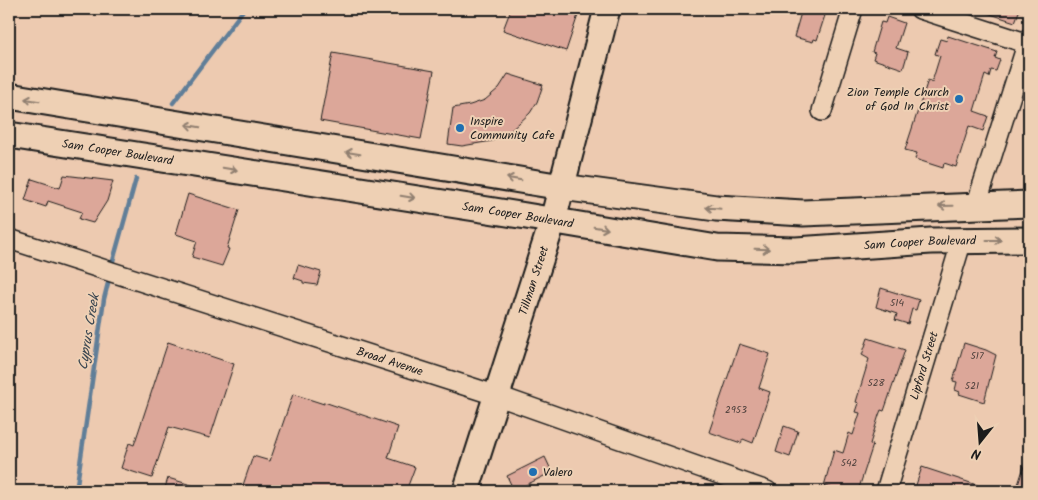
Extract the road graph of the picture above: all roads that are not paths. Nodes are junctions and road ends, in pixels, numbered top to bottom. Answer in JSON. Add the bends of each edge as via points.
{"nodes":[{"id":1,"x":606,"y":9,"type":"edge"},
{"id":2,"x":853,"y":9,"type":"edge"},
{"id":3,"x":920,"y":9,"type":"edge"},
{"id":4,"x":1029,"y":42,"type":"edge"},
{"id":5,"x":9,"y":96,"type":"edge"},
{"id":6,"x":822,"y":111,"type":"dead end"},
{"id":7,"x":9,"y":135,"type":"edge"},
{"id":8,"x":562,"y":187,"type":"junction"},
{"id":9,"x":1029,"y":204,"type":"edge"},
{"id":10,"x":976,"y":206,"type":"junction"},
{"id":11,"x":553,"y":220,"type":"junction"},
{"id":12,"x":9,"y":239,"type":"edge"},
{"id":13,"x":962,"y":240,"type":"junction"},
{"id":14,"x":1029,"y":240,"type":"edge"},
{"id":15,"x":498,"y":396,"type":"junction"},
{"id":16,"x":466,"y":491,"type":"edge"},
{"id":17,"x":767,"y":491,"type":"edge"},
{"id":18,"x":886,"y":491,"type":"edge"}],
"edges":[{"from":1,"to":8,"type":"main road","name":"Tillman Street"},
{"from":2,"to":6,"type":"street"},
{"from":3,"to":4,"type":"street"},
{"from":4,"to":10,"type":"street"},
{"from":8,"to":5,"type":"main road","one_way":true},
{"from":7,"to":11,"type":"main road","name":"Sam Cooper Boulevard","one_way":true},
{"from":10,"to":8,"type":"main road","one_way":true,"via":[[803,213],[716,208]]},
{"from":8,"to":11,"type":"main road","name":"Tillman Street"},
{"from":9,"to":10,"type":"main road"},
{"from":11,"to":13,"type":"main road","name":"Sam Cooper Boulevard","one_way":true,"via":[[717,248],[796,250]]},
{"from":11,"to":15,"type":"main road","name":"Tillman Street"},
{"from":12,"to":15,"type":"street","name":"Broad Avenue"},
{"from":13,"to":14,"type":"main road","name":"Sam Cooper Boulevard","one_way":true},
{"from":13,"to":18,"type":"street","name":"Lipford Street"},
{"from":15,"to":16,"type":"main road","name":"Tillman Street"},
{"from":15,"to":17,"type":"street","name":"Broad Avenue"}]}
